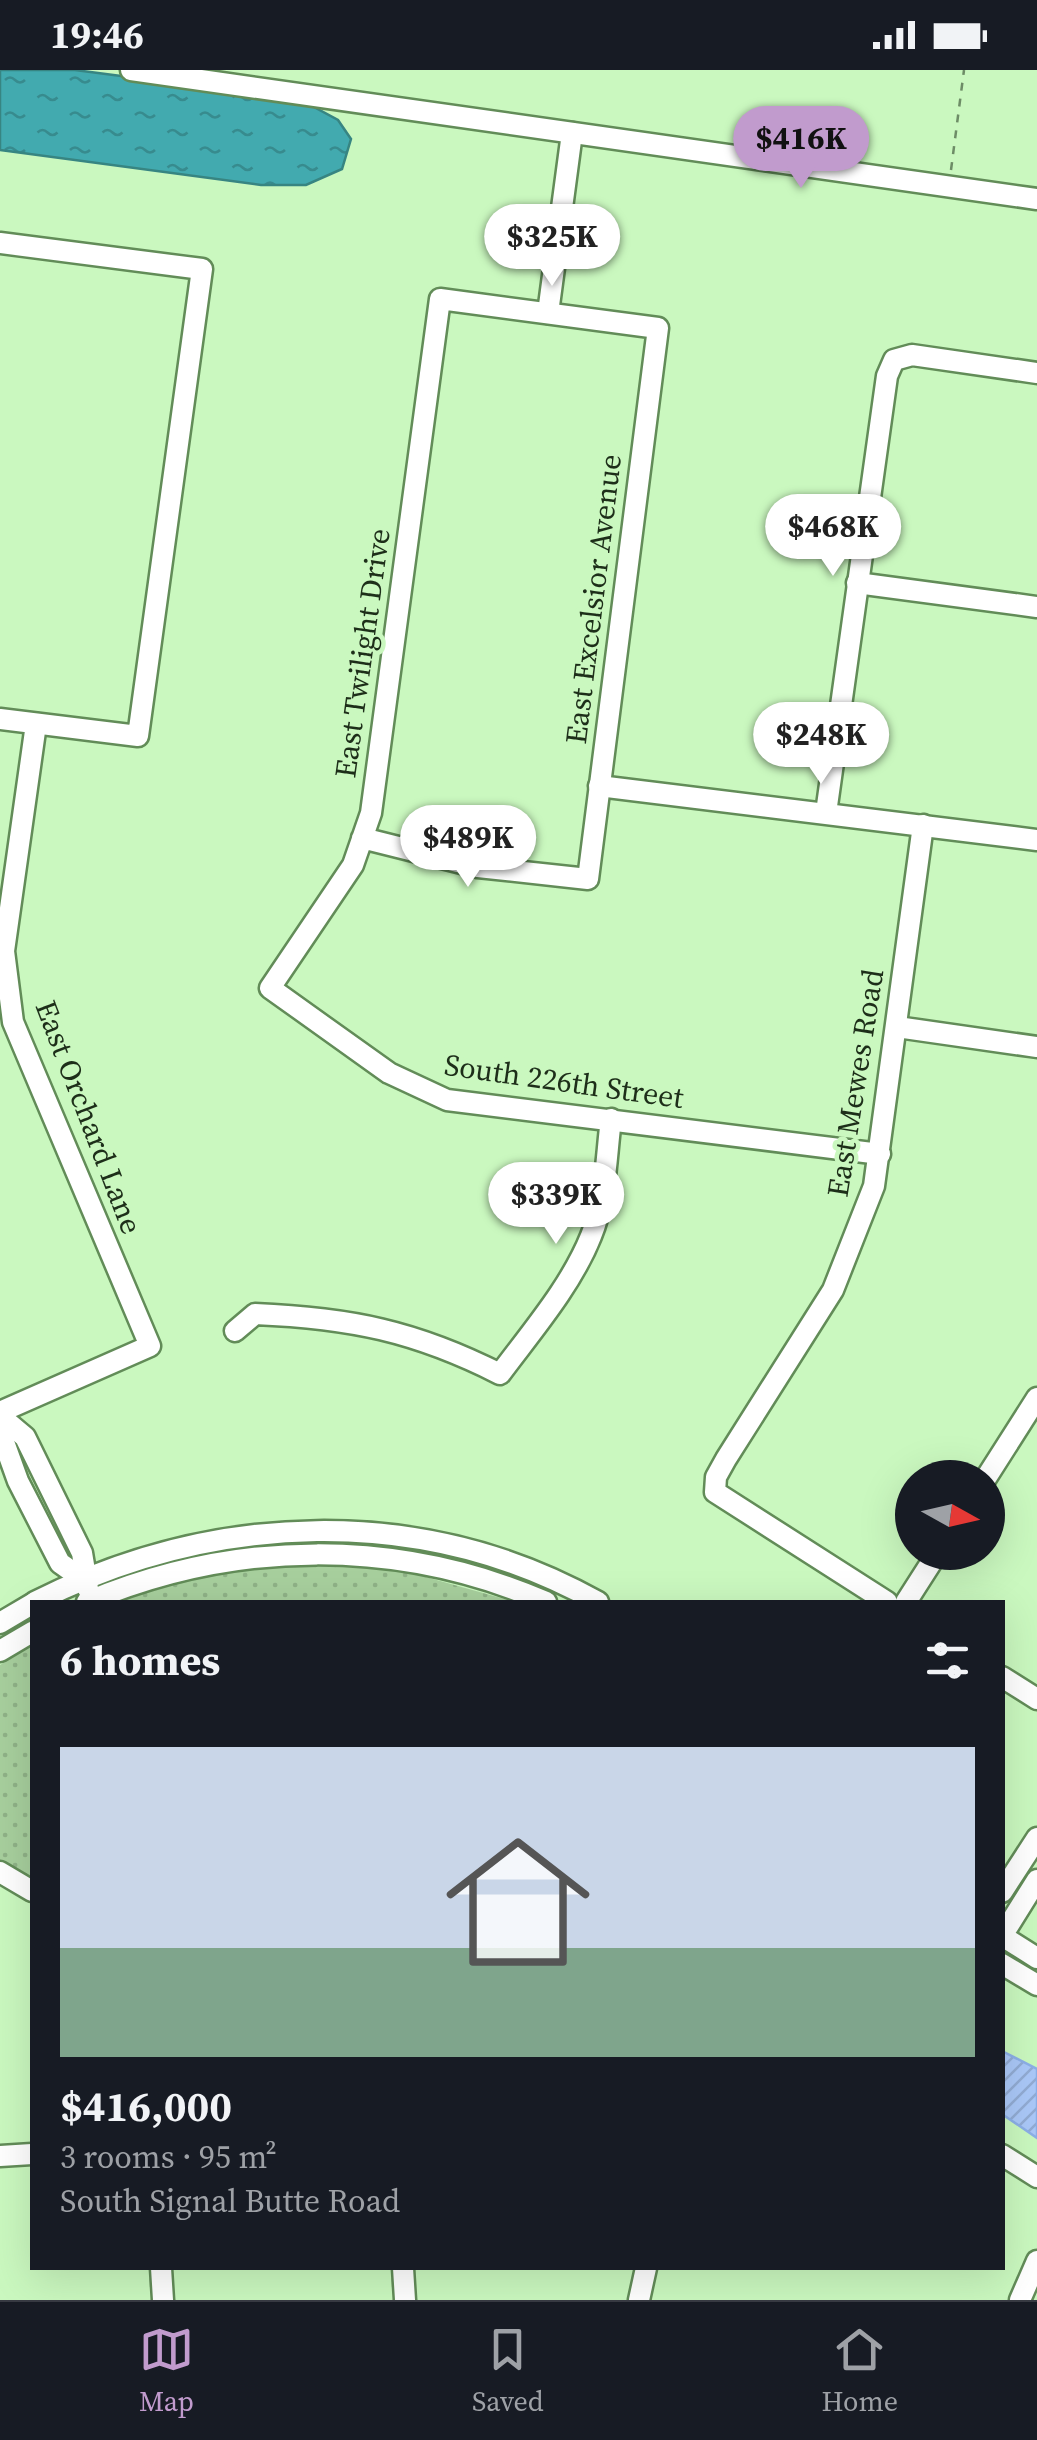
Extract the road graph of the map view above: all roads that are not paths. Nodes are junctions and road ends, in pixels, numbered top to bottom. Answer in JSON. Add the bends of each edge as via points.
{"nodes":[{"id":1,"x":131,"y":70,"type":"edge"},
{"id":2,"x":572,"y":133,"type":"junction"},
{"id":3,"x":1037,"y":199,"type":"edge"},
{"id":4,"x":0,"y":242,"type":"edge"},
{"id":5,"x":548,"y":313,"type":"junction"},
{"id":6,"x":1037,"y":373,"type":"edge"},
{"id":7,"x":857,"y":583,"type":"junction"},
{"id":8,"x":1037,"y":606,"type":"edge"},
{"id":9,"x":0,"y":719,"type":"edge"},
{"id":10,"x":36,"y":724,"type":"junction"},
{"id":11,"x":599,"y":786,"type":"junction"},
{"id":12,"x":826,"y":813,"type":"junction"},
{"id":13,"x":923,"y":825,"type":"junction"},
{"id":14,"x":362,"y":838,"type":"junction"},
{"id":15,"x":1037,"y":840,"type":"edge"},
{"id":16,"x":270,"y":988,"type":"joint"},
{"id":17,"x":897,"y":1027,"type":"junction"},
{"id":18,"x":1037,"y":1047,"type":"edge"},
{"id":19,"x":611,"y":1120,"type":"junction"},
{"id":20,"x":880,"y":1154,"type":"junction"},
{"id":21,"x":235,"y":1331,"type":"dead end"},
{"id":22,"x":1037,"y":1398,"type":"edge"},
{"id":23,"x":0,"y":1414,"type":"edge"},
{"id":24,"x":0,"y":1431,"type":"edge"},
{"id":25,"x":997,"y":1460,"type":"edge"},
{"id":26,"x":52,"y":1491,"type":"junction"},
{"id":27,"x":29,"y":1502,"type":"junction"},
{"id":28,"x":926,"y":1570,"type":"edge"},
{"id":29,"x":84,"y":1580,"type":"junction"},
{"id":30,"x":41,"y":1600,"type":"edge"},
{"id":31,"x":90,"y":1600,"type":"edge"},
{"id":32,"x":93,"y":1600,"type":"edge"},
{"id":33,"x":540,"y":1600,"type":"edge"},
{"id":34,"x":594,"y":1600,"type":"edge"},
{"id":35,"x":884,"y":1600,"type":"edge"},
{"id":36,"x":907,"y":1600,"type":"edge"},
{"id":37,"x":30,"y":1605,"type":"edge"},
{"id":38,"x":0,"y":1623,"type":"edge"},
{"id":39,"x":30,"y":1633,"type":"edge"},
{"id":40,"x":0,"y":1652,"type":"edge"},
{"id":41,"x":1005,"y":1679,"type":"edge"},
{"id":42,"x":1037,"y":1699,"type":"edge"},
{"id":43,"x":1037,"y":1838,"type":"edge"},
{"id":44,"x":1,"y":1876,"type":"edge"},
{"id":45,"x":1037,"y":1880,"type":"edge"},
{"id":46,"x":1005,"y":1887,"type":"edge"},
{"id":47,"x":30,"y":1890,"type":"edge"},
{"id":48,"x":1005,"y":1931,"type":"edge"},
{"id":49,"x":1005,"y":1938,"type":"edge"},
{"id":50,"x":1037,"y":1958,"type":"edge"},
{"id":51,"x":1005,"y":1966,"type":"edge"},
{"id":52,"x":1037,"y":1985,"type":"edge"},
{"id":53,"x":30,"y":2154,"type":"edge"},
{"id":54,"x":0,"y":2156,"type":"edge"},
{"id":55,"x":1005,"y":2157,"type":"edge"},
{"id":56,"x":1037,"y":2176,"type":"edge"},
{"id":57,"x":1037,"y":2262,"type":"edge"},
{"id":58,"x":161,"y":2270,"type":"edge"},
{"id":59,"x":403,"y":2270,"type":"edge"},
{"id":60,"x":646,"y":2270,"type":"edge"},
{"id":61,"x":164,"y":2300,"type":"edge"},
{"id":62,"x":405,"y":2300,"type":"edge"},
{"id":63,"x":639,"y":2300,"type":"edge"},
{"id":64,"x":1020,"y":2300,"type":"edge"}],
"edges":[{"from":1,"to":2,"type":"street"},
{"from":2,"to":3,"type":"street"},
{"from":2,"to":5,"type":"street"},
{"from":4,"to":10,"type":"street","via":[[202,269],[138,736]]},
{"from":5,"to":11,"type":"street","name":"East Excelsior Avenue","via":[[658,328]]},
{"from":5,"to":14,"type":"street","name":"East Twilight Drive","via":[[440,299]]},
{"from":6,"to":7,"type":"street","via":[[912,355],[894,360]]},
{"from":7,"to":8,"type":"street"},
{"from":7,"to":12,"type":"street"},
{"from":9,"to":10,"type":"street"},
{"from":10,"to":23,"type":"street","name":"East Orchard Lane","via":[[4,951],[13,1022],[150,1346]]},
{"from":11,"to":12,"type":"street"},
{"from":11,"to":14,"type":"street","name":"East Excelsior Avenue","via":[[588,878],[478,867]]},
{"from":12,"to":13,"type":"street"},
{"from":13,"to":15,"type":"street"},
{"from":13,"to":17,"type":"street","name":"East Mewes Road"},
{"from":14,"to":16,"type":"street","name":"East Twilight Drive","via":[[353,865]]},
{"from":16,"to":19,"type":"street","name":"South 226th Street","via":[[389,1073],[447,1100]]},
{"from":17,"to":18,"type":"street"},
{"from":17,"to":20,"type":"street","name":"East Mewes Road"},
{"from":19,"to":20,"type":"street","name":"South 226th Street"},
{"from":19,"to":21,"type":"street","via":[[591,1238],[500,1374],[434,1341],[394,1330],[255,1314]]},
{"from":20,"to":35,"type":"street","name":"East Mewes Road","via":[[854,1245],[833,1290],[716,1476],[715,1492]]},
{"from":22,"to":25,"type":"street"},
{"from":23,"to":26,"type":"street","via":[[25,1438]]},
{"from":24,"to":27,"type":"street"},
{"from":26,"to":27,"type":"street"},
{"from":26,"to":29,"type":"street","via":[[82,1553]]},
{"from":27,"to":29,"type":"street","via":[[60,1563]]},
{"from":28,"to":36,"type":"street"},
{"from":29,"to":30,"type":"street"},
{"from":29,"to":31,"type":"street"},
{"from":29,"to":34,"type":"street","via":[[196,1542],[332,1530],[423,1540],[506,1560]]},
{"from":32,"to":33,"type":"street","via":[[199,1564],[279,1554],[349,1554],[463,1573]]},
{"from":37,"to":38,"type":"street"},
{"from":39,"to":40,"type":"street"},
{"from":41,"to":42,"type":"street"},
{"from":43,"to":46,"type":"street"},
{"from":44,"to":47,"type":"street"},
{"from":45,"to":48,"type":"street"},
{"from":49,"to":50,"type":"street"},
{"from":51,"to":52,"type":"street"},
{"from":53,"to":54,"type":"street"},
{"from":55,"to":56,"type":"street"},
{"from":57,"to":64,"type":"street"},
{"from":58,"to":61,"type":"street"},
{"from":59,"to":62,"type":"street"},
{"from":60,"to":63,"type":"street"}]}
